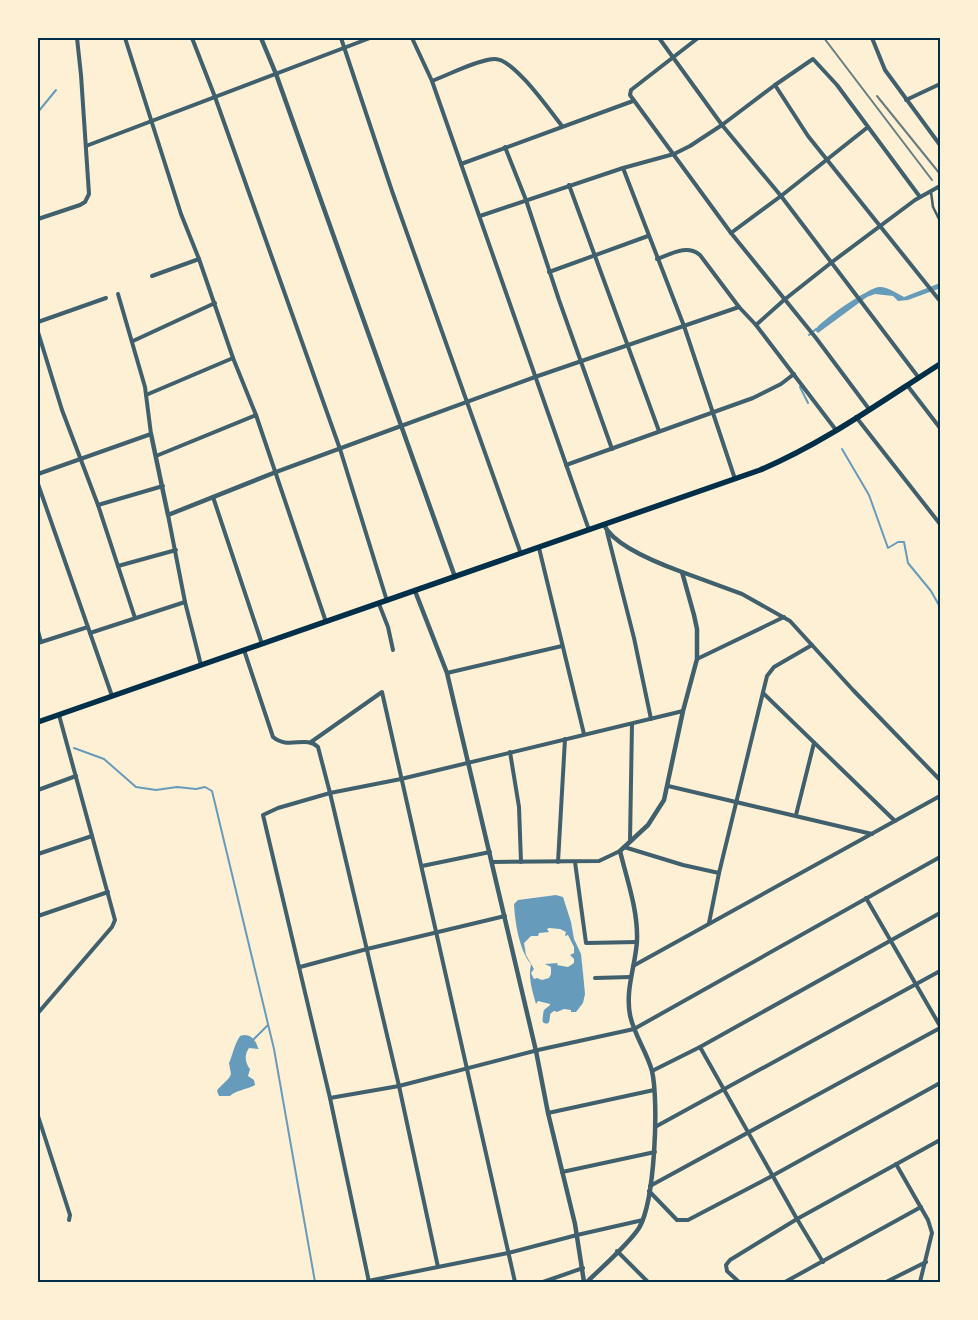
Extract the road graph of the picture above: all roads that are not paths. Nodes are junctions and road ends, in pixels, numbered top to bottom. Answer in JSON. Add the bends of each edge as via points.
{"nodes":[{"id":1,"x":77,"y":38,"type":"edge"},
{"id":2,"x":125,"y":38,"type":"edge"},
{"id":3,"x":192,"y":38,"type":"edge"},
{"id":4,"x":261,"y":38,"type":"edge"},
{"id":5,"x":341,"y":38,"type":"edge"},
{"id":6,"x":370,"y":38,"type":"edge"},
{"id":7,"x":412,"y":38,"type":"edge"},
{"id":8,"x":659,"y":38,"type":"edge"},
{"id":9,"x":698,"y":38,"type":"edge"},
{"id":10,"x":872,"y":38,"type":"edge"},
{"id":11,"x":344,"y":48,"type":"junction"},
{"id":12,"x":673,"y":57,"type":"junction"},
{"id":13,"x":276,"y":74,"type":"junction"},
{"id":14,"x":432,"y":81,"type":"junction"},
{"id":15,"x":940,"y":84,"type":"edge"},
{"id":16,"x":774,"y":85,"type":"junction"},
{"id":17,"x":215,"y":97,"type":"junction"},
{"id":18,"x":906,"y":100,"type":"junction"},
{"id":19,"x":633,"y":101,"type":"junction"},
{"id":20,"x":151,"y":122,"type":"junction"},
{"id":21,"x":722,"y":125,"type":"junction"},
{"id":22,"x":562,"y":126,"type":"junction"},
{"id":23,"x":868,"y":127,"type":"junction"},
{"id":24,"x":940,"y":145,"type":"edge"},
{"id":25,"x":86,"y":146,"type":"junction"},
{"id":26,"x":505,"y":147,"type":"junction"},
{"id":27,"x":674,"y":154,"type":"junction"},
{"id":28,"x":828,"y":158,"type":"junction"},
{"id":29,"x":461,"y":164,"type":"junction"},
{"id":30,"x":623,"y":168,"type":"junction"},
{"id":31,"x":569,"y":185,"type":"junction"},
{"id":32,"x":940,"y":186,"type":"edge"},
{"id":33,"x":931,"y":191,"type":"junction"},
{"id":34,"x":781,"y":196,"type":"junction"},
{"id":35,"x":920,"y":197,"type":"junction"},
{"id":36,"x":526,"y":200,"type":"junction"},
{"id":37,"x":480,"y":216,"type":"junction"},
{"id":38,"x":38,"y":219,"type":"edge"},
{"id":39,"x":940,"y":221,"type":"edge"},
{"id":40,"x":881,"y":226,"type":"junction"},
{"id":41,"x":731,"y":233,"type":"junction"},
{"id":42,"x":648,"y":236,"type":"junction"},
{"id":43,"x":596,"y":255,"type":"junction"},
{"id":44,"x":199,"y":258,"type":"junction"},
{"id":45,"x":657,"y":259,"type":"junction"},
{"id":46,"x":832,"y":262,"type":"junction"},
{"id":47,"x":550,"y":272,"type":"junction"},
{"id":48,"x":152,"y":276,"type":"dead end"},
{"id":49,"x":118,"y":294,"type":"dead end"},
{"id":50,"x":106,"y":298,"type":"dead end"},
{"id":51,"x":784,"y":300,"type":"junction"},
{"id":52,"x":940,"y":301,"type":"edge"},
{"id":53,"x":214,"y":303,"type":"junction"},
{"id":54,"x":739,"y":307,"type":"junction"},
{"id":55,"x":38,"y":322,"type":"edge"},
{"id":56,"x":756,"y":325,"type":"junction"},
{"id":57,"x":684,"y":326,"type":"junction"},
{"id":58,"x":38,"y":332,"type":"edge"},
{"id":59,"x":133,"y":341,"type":"junction"},
{"id":60,"x":629,"y":345,"type":"junction"},
{"id":61,"x":233,"y":358,"type":"junction"},
{"id":62,"x":580,"y":362,"type":"junction"},
{"id":63,"x":940,"y":364,"type":"edge"},
{"id":64,"x":794,"y":374,"type":"junction"},
{"id":65,"x":535,"y":377,"type":"junction"},
{"id":66,"x":919,"y":378,"type":"junction"},
{"id":67,"x":906,"y":386,"type":"junction"},
{"id":68,"x":146,"y":395,"type":"junction"},
{"id":69,"x":468,"y":402,"type":"junction"},
{"id":70,"x":869,"y":409,"type":"junction"},
{"id":71,"x":712,"y":413,"type":"junction"},
{"id":72,"x":256,"y":415,"type":"junction"},
{"id":73,"x":856,"y":417,"type":"junction"},
{"id":74,"x":401,"y":426,"type":"junction"},
{"id":75,"x":940,"y":428,"type":"edge"},
{"id":76,"x":836,"y":430,"type":"junction"},
{"id":77,"x":659,"y":431,"type":"junction"},
{"id":78,"x":151,"y":434,"type":"junction"},
{"id":79,"x":340,"y":448,"type":"junction"},
{"id":80,"x":612,"y":449,"type":"junction"},
{"id":81,"x":156,"y":456,"type":"junction"},
{"id":82,"x":80,"y":458,"type":"junction"},
{"id":83,"x":566,"y":465,"type":"junction"},
{"id":84,"x":276,"y":472,"type":"junction"},
{"id":85,"x":38,"y":474,"type":"edge"},
{"id":86,"x":735,"y":479,"type":"junction"},
{"id":87,"x":38,"y":484,"type":"edge"},
{"id":88,"x":162,"y":486,"type":"junction"},
{"id":89,"x":213,"y":497,"type":"junction"},
{"id":90,"x":98,"y":505,"type":"junction"},
{"id":91,"x":168,"y":515,"type":"junction"},
{"id":92,"x":940,"y":524,"type":"edge"},
{"id":93,"x":604,"y":525,"type":"junction"},
{"id":94,"x":589,"y":530,"type":"junction"},
{"id":95,"x":608,"y":532,"type":"junction"},
{"id":96,"x":539,"y":548,"type":"junction"},
{"id":97,"x":176,"y":550,"type":"junction"},
{"id":98,"x":521,"y":554,"type":"junction"},
{"id":99,"x":118,"y":566,"type":"junction"},
{"id":100,"x":682,"y":572,"type":"junction"},
{"id":101,"x":455,"y":577,"type":"junction"},
{"id":102,"x":415,"y":591,"type":"junction"},
{"id":103,"x":387,"y":601,"type":"junction"},
{"id":104,"x":185,"y":602,"type":"junction"},
{"id":105,"x":378,"y":604,"type":"junction"},
{"id":106,"x":784,"y":617,"type":"junction"},
{"id":107,"x":135,"y":618,"type":"junction"},
{"id":108,"x":326,"y":622,"type":"junction"},
{"id":109,"x":88,"y":627,"type":"junction"},
{"id":110,"x":38,"y":631,"type":"edge"},
{"id":111,"x":90,"y":633,"type":"junction"},
{"id":112,"x":39,"y":642,"type":"edge"},
{"id":113,"x":262,"y":644,"type":"junction"},
{"id":114,"x":812,"y":645,"type":"junction"},
{"id":115,"x":562,"y":646,"type":"junction"},
{"id":116,"x":244,"y":650,"type":"junction"},
{"id":117,"x":394,"y":650,"type":"dead end"},
{"id":118,"x":698,"y":659,"type":"junction"},
{"id":119,"x":201,"y":665,"type":"junction"},
{"id":120,"x":447,"y":673,"type":"junction"},
{"id":121,"x":763,"y":693,"type":"junction"},
{"id":122,"x":112,"y":696,"type":"junction"},
{"id":123,"x":683,"y":711,"type":"junction"},
{"id":124,"x":59,"y":715,"type":"junction"},
{"id":125,"x":651,"y":719,"type":"junction"},
{"id":126,"x":38,"y":722,"type":"edge"},
{"id":127,"x":632,"y":724,"type":"junction"},
{"id":128,"x":584,"y":734,"type":"junction"},
{"id":129,"x":565,"y":739,"type":"junction"},
{"id":130,"x":311,"y":742,"type":"junction"},
{"id":131,"x":814,"y":743,"type":"junction"},
{"id":132,"x":510,"y":752,"type":"junction"},
{"id":133,"x":469,"y":762,"type":"junction"},
{"id":134,"x":76,"y":776,"type":"junction"},
{"id":135,"x":401,"y":779,"type":"junction"},
{"id":136,"x":940,"y":780,"type":"edge"},
{"id":137,"x":668,"y":786,"type":"junction"},
{"id":138,"x":38,"y":790,"type":"edge"},
{"id":139,"x":330,"y":792,"type":"junction"},
{"id":140,"x":940,"y":796,"type":"edge"},
{"id":141,"x":736,"y":802,"type":"junction"},
{"id":142,"x":796,"y":815,"type":"junction"},
{"id":143,"x":895,"y":821,"type":"junction"},
{"id":144,"x":872,"y":834,"type":"junction"},
{"id":145,"x":92,"y":836,"type":"junction"},
{"id":146,"x":630,"y":841,"type":"junction"},
{"id":147,"x":622,"y":849,"type":"junction"},
{"id":148,"x":490,"y":852,"type":"junction"},
{"id":149,"x":38,"y":854,"type":"edge"},
{"id":150,"x":940,"y":857,"type":"edge"},
{"id":151,"x":492,"y":862,"type":"junction"},
{"id":152,"x":520,"y":862,"type":"junction"},
{"id":153,"x":558,"y":862,"type":"junction"},
{"id":154,"x":575,"y":862,"type":"junction"},
{"id":155,"x":422,"y":866,"type":"junction"},
{"id":156,"x":719,"y":873,"type":"junction"},
{"id":157,"x":108,"y":892,"type":"junction"},
{"id":158,"x":866,"y":898,"type":"junction"},
{"id":159,"x":940,"y":914,"type":"edge"},
{"id":160,"x":38,"y":916,"type":"edge"},
{"id":161,"x":505,"y":916,"type":"junction"},
{"id":162,"x":709,"y":923,"type":"junction"},
{"id":163,"x":437,"y":933,"type":"junction"},
{"id":164,"x":891,"y":941,"type":"junction"},
{"id":165,"x":637,"y":942,"type":"junction"},
{"id":166,"x":367,"y":949,"type":"junction"},
{"id":167,"x":633,"y":966,"type":"junction"},
{"id":168,"x":300,"y":967,"type":"junction"},
{"id":169,"x":940,"y":971,"type":"edge"},
{"id":170,"x":631,"y":977,"type":"junction"},
{"id":171,"x":595,"y":978,"type":"dead end"},
{"id":172,"x":916,"y":983,"type":"junction"},
{"id":173,"x":38,"y":1013,"type":"edge"},
{"id":174,"x":940,"y":1027,"type":"edge"},
{"id":175,"x":634,"y":1029,"type":"junction"},
{"id":176,"x":700,"y":1047,"type":"junction"},
{"id":177,"x":536,"y":1051,"type":"junction"},
{"id":178,"x":468,"y":1068,"type":"junction"},
{"id":179,"x":652,"y":1071,"type":"junction"},
{"id":180,"x":940,"y":1083,"type":"edge"},
{"id":181,"x":399,"y":1086,"type":"junction"},
{"id":182,"x":654,"y":1090,"type":"junction"},
{"id":183,"x":724,"y":1090,"type":"junction"},
{"id":184,"x":330,"y":1098,"type":"junction"},
{"id":185,"x":548,"y":1113,"type":"junction"},
{"id":186,"x":38,"y":1116,"type":"edge"},
{"id":187,"x":655,"y":1127,"type":"junction"},
{"id":188,"x":749,"y":1132,"type":"junction"},
{"id":189,"x":940,"y":1140,"type":"edge"},
{"id":190,"x":655,"y":1152,"type":"junction"},
{"id":191,"x":896,"y":1164,"type":"junction"},
{"id":192,"x":562,"y":1172,"type":"junction"},
{"id":193,"x":772,"y":1176,"type":"junction"},
{"id":194,"x":650,"y":1189,"type":"junction"},
{"id":195,"x":921,"y":1208,"type":"junction"},
{"id":196,"x":797,"y":1219,"type":"junction"},
{"id":197,"x":68,"y":1220,"type":"dead end"},
{"id":198,"x":643,"y":1220,"type":"junction"},
{"id":199,"x":577,"y":1235,"type":"junction"},
{"id":200,"x":617,"y":1251,"type":"junction"},
{"id":201,"x":508,"y":1253,"type":"junction"},
{"id":202,"x":823,"y":1262,"type":"junction"},
{"id":203,"x":926,"y":1262,"type":"junction"},
{"id":204,"x":438,"y":1267,"type":"junction"},
{"id":205,"x":583,"y":1268,"type":"junction"},
{"id":206,"x":369,"y":1282,"type":"edge"},
{"id":207,"x":515,"y":1282,"type":"edge"},
{"id":208,"x":543,"y":1282,"type":"edge"},
{"id":209,"x":585,"y":1282,"type":"edge"},
{"id":210,"x":648,"y":1282,"type":"edge"},
{"id":211,"x":739,"y":1282,"type":"edge"},
{"id":212,"x":785,"y":1282,"type":"edge"},
{"id":213,"x":886,"y":1282,"type":"edge"},
{"id":214,"x":920,"y":1282,"type":"edge"}],
"edges":[{"from":1,"to":25,"type":"street"},
{"from":2,"to":20,"type":"street"},
{"from":3,"to":17,"type":"street"},
{"from":4,"to":13,"type":"street"},
{"from":5,"to":11,"type":"street"},
{"from":6,"to":11,"type":"street"},
{"from":7,"to":14,"type":"street"},
{"from":8,"to":12,"type":"street"},
{"from":9,"to":12,"type":"street"},
{"from":10,"to":18,"type":"street","via":[[885,70]]},
{"from":11,"to":13,"type":"street"},
{"from":11,"to":69,"type":"street"},
{"from":12,"to":19,"type":"street","via":[[630,92]]},
{"from":12,"to":21,"type":"street"},
{"from":13,"to":17,"type":"street"},
{"from":13,"to":74,"type":"street"},
{"from":14,"to":22,"type":"street","via":[[490,59],[501,59],[524,79]]},
{"from":14,"to":29,"type":"street"},
{"from":15,"to":18,"type":"street"},
{"from":16,"to":21,"type":"street"},
{"from":16,"to":23,"type":"street","via":[[813,60],[837,85]]},
{"from":16,"to":28,"type":"street"},
{"from":17,"to":20,"type":"street"},
{"from":17,"to":79,"type":"street"},
{"from":18,"to":24,"type":"street"},
{"from":19,"to":22,"type":"street"},
{"from":19,"to":27,"type":"street"},
{"from":20,"to":25,"type":"street"},
{"from":20,"to":44,"type":"street"},
{"from":21,"to":27,"type":"street"},
{"from":21,"to":34,"type":"street"},
{"from":22,"to":26,"type":"street"},
{"from":23,"to":28,"type":"street"},
{"from":23,"to":35,"type":"street"},
{"from":25,"to":38,"type":"street","via":[[89,194],[85,202]]},
{"from":26,"to":29,"type":"street"},
{"from":26,"to":36,"type":"street"},
{"from":27,"to":30,"type":"street"},
{"from":27,"to":41,"type":"street"},
{"from":28,"to":34,"type":"street"},
{"from":28,"to":40,"type":"street"},
{"from":29,"to":37,"type":"street"},
{"from":30,"to":31,"type":"street"},
{"from":30,"to":42,"type":"street"},
{"from":31,"to":36,"type":"street"},
{"from":31,"to":43,"type":"street"},
{"from":32,"to":33,"type":"street"},
{"from":33,"to":35,"type":"street"},
{"from":33,"to":39,"type":"street","via":[[933,207]]},
{"from":34,"to":41,"type":"street"},
{"from":34,"to":46,"type":"street"},
{"from":35,"to":40,"type":"street"},
{"from":36,"to":37,"type":"street"},
{"from":36,"to":47,"type":"street"},
{"from":37,"to":65,"type":"street"},
{"from":40,"to":46,"type":"street"},
{"from":40,"to":52,"type":"street"},
{"from":41,"to":51,"type":"street"},
{"from":42,"to":43,"type":"street"},
{"from":42,"to":45,"type":"street"},
{"from":43,"to":47,"type":"street"},
{"from":43,"to":60,"type":"street"},
{"from":44,"to":48,"type":"street"},
{"from":44,"to":53,"type":"street"},
{"from":45,"to":54,"type":"street","via":[[679,250],[694,250]]},
{"from":45,"to":57,"type":"street"},
{"from":46,"to":51,"type":"street"},
{"from":46,"to":66,"type":"street"},
{"from":47,"to":62,"type":"street"},
{"from":49,"to":59,"type":"street"},
{"from":50,"to":55,"type":"street"},
{"from":51,"to":56,"type":"street"},
{"from":51,"to":70,"type":"street"},
{"from":53,"to":59,"type":"street"},
{"from":53,"to":61,"type":"street"},
{"from":54,"to":56,"type":"street"},
{"from":54,"to":57,"type":"street"},
{"from":56,"to":64,"type":"street"},
{"from":57,"to":60,"type":"street"},
{"from":57,"to":71,"type":"street"},
{"from":58,"to":82,"type":"street"},
{"from":59,"to":68,"type":"street"},
{"from":60,"to":62,"type":"street"},
{"from":60,"to":77,"type":"street"},
{"from":61,"to":68,"type":"street"},
{"from":61,"to":72,"type":"street"},
{"from":62,"to":65,"type":"street"},
{"from":62,"to":80,"type":"street"},
{"from":63,"to":66,"type":"main road"},
{"from":64,"to":71,"type":"street","via":[[767,391]]},
{"from":64,"to":76,"type":"street"},
{"from":65,"to":69,"type":"street"},
{"from":65,"to":83,"type":"street"},
{"from":66,"to":67,"type":"main road"},
{"from":67,"to":70,"type":"main road"},
{"from":67,"to":75,"type":"street"},
{"from":68,"to":78,"type":"street"},
{"from":69,"to":74,"type":"street"},
{"from":69,"to":98,"type":"street"},
{"from":70,"to":73,"type":"main road"},
{"from":71,"to":77,"type":"street"},
{"from":71,"to":86,"type":"street"},
{"from":72,"to":81,"type":"street"},
{"from":72,"to":84,"type":"street"},
{"from":73,"to":76,"type":"main road"},
{"from":73,"to":92,"type":"street"},
{"from":74,"to":79,"type":"street"},
{"from":74,"to":101,"type":"street"},
{"from":76,"to":86,"type":"main road","via":[[782,460]]},
{"from":77,"to":80,"type":"street"},
{"from":78,"to":81,"type":"street"},
{"from":78,"to":82,"type":"street"},
{"from":79,"to":84,"type":"street"},
{"from":79,"to":103,"type":"street"},
{"from":80,"to":83,"type":"street"},
{"from":81,"to":88,"type":"street"},
{"from":82,"to":85,"type":"street"},
{"from":82,"to":90,"type":"street"},
{"from":83,"to":94,"type":"street"},
{"from":84,"to":89,"type":"street"},
{"from":84,"to":108,"type":"street"},
{"from":86,"to":93,"type":"main road"},
{"from":87,"to":109,"type":"street"},
{"from":88,"to":90,"type":"street"},
{"from":88,"to":91,"type":"street"},
{"from":89,"to":91,"type":"street"},
{"from":89,"to":113,"type":"street"},
{"from":90,"to":99,"type":"street"},
{"from":91,"to":97,"type":"street"},
{"from":93,"to":94,"type":"main road"},
{"from":93,"to":95,"type":"street"},
{"from":94,"to":96,"type":"main road"},
{"from":95,"to":100,"type":"street","via":[[631,548]]},
{"from":95,"to":125,"type":"street"},
{"from":96,"to":98,"type":"main road"},
{"from":96,"to":115,"type":"street"},
{"from":97,"to":99,"type":"street"},
{"from":97,"to":104,"type":"street"},
{"from":98,"to":101,"type":"main road"},
{"from":99,"to":107,"type":"street"},
{"from":100,"to":106,"type":"street","via":[[742,594]]},
{"from":100,"to":118,"type":"street","via":[[697,629]]},
{"from":101,"to":102,"type":"main road"},
{"from":102,"to":103,"type":"main road"},
{"from":102,"to":120,"type":"street"},
{"from":103,"to":105,"type":"main road"},
{"from":104,"to":107,"type":"street"},
{"from":104,"to":119,"type":"street"},
{"from":105,"to":108,"type":"main road"},
{"from":105,"to":117,"type":"street"},
{"from":106,"to":114,"type":"street"},
{"from":106,"to":118,"type":"street"},
{"from":107,"to":111,"type":"street"},
{"from":108,"to":113,"type":"main road"},
{"from":109,"to":111,"type":"street"},
{"from":109,"to":112,"type":"street"},
{"from":110,"to":112,"type":"street"},
{"from":111,"to":122,"type":"street"},
{"from":113,"to":116,"type":"main road"},
{"from":114,"to":121,"type":"street","via":[[774,667],[767,676]]},
{"from":114,"to":136,"type":"street"},
{"from":115,"to":120,"type":"street"},
{"from":115,"to":128,"type":"street"},
{"from":116,"to":119,"type":"main road"},
{"from":116,"to":130,"type":"street","via":[[273,737],[284,744]]},
{"from":118,"to":123,"type":"street"},
{"from":119,"to":122,"type":"main road"},
{"from":120,"to":133,"type":"street"},
{"from":121,"to":131,"type":"street"},
{"from":121,"to":141,"type":"street"},
{"from":122,"to":124,"type":"main road"},
{"from":123,"to":125,"type":"street"},
{"from":123,"to":137,"type":"street"},
{"from":124,"to":126,"type":"main road"},
{"from":124,"to":134,"type":"street"},
{"from":125,"to":127,"type":"street"},
{"from":127,"to":128,"type":"street"},
{"from":127,"to":146,"type":"street"},
{"from":128,"to":129,"type":"street"},
{"from":129,"to":132,"type":"street"},
{"from":129,"to":153,"type":"street"},
{"from":130,"to":135,"type":"street","via":[[382,692]]},
{"from":130,"to":139,"type":"street","via":[[318,747]]},
{"from":131,"to":142,"type":"street"},
{"from":131,"to":143,"type":"street"},
{"from":132,"to":133,"type":"street"},
{"from":132,"to":152,"type":"street","via":[[521,827]]},
{"from":133,"to":135,"type":"street"},
{"from":133,"to":148,"type":"street"},
{"from":134,"to":138,"type":"street"},
{"from":134,"to":145,"type":"street"},
{"from":135,"to":139,"type":"street"},
{"from":135,"to":155,"type":"street"},
{"from":137,"to":141,"type":"street"},
{"from":137,"to":146,"type":"street","via":[[656,813]]},
{"from":139,"to":166,"type":"street"},
{"from":139,"to":168,"type":"street","via":[[263,815]]},
{"from":140,"to":143,"type":"street"},
{"from":141,"to":142,"type":"street"},
{"from":141,"to":156,"type":"street"},
{"from":142,"to":144,"type":"street"},
{"from":143,"to":144,"type":"street"},
{"from":144,"to":162,"type":"street"},
{"from":145,"to":149,"type":"street"},
{"from":145,"to":157,"type":"street"},
{"from":146,"to":147,"type":"street"},
{"from":147,"to":154,"type":"street","via":[[599,861]]},
{"from":147,"to":156,"type":"street"},
{"from":147,"to":165,"type":"street","via":[[637,921]]},
{"from":148,"to":151,"type":"street"},
{"from":148,"to":155,"type":"street"},
{"from":150,"to":158,"type":"street"},
{"from":151,"to":152,"type":"street"},
{"from":151,"to":161,"type":"street"},
{"from":152,"to":153,"type":"street"},
{"from":153,"to":154,"type":"street"},
{"from":154,"to":165,"type":"street","via":[[586,943]]},
{"from":155,"to":163,"type":"street"},
{"from":156,"to":162,"type":"street"},
{"from":157,"to":160,"type":"street"},
{"from":157,"to":173,"type":"street","via":[[114,924]]},
{"from":158,"to":164,"type":"street"},
{"from":158,"to":175,"type":"street"},
{"from":159,"to":164,"type":"street"},
{"from":161,"to":163,"type":"street"},
{"from":161,"to":177,"type":"street"},
{"from":162,"to":167,"type":"street"},
{"from":163,"to":166,"type":"street"},
{"from":163,"to":178,"type":"street"},
{"from":164,"to":172,"type":"street"},
{"from":164,"to":176,"type":"street"},
{"from":165,"to":167,"type":"street"},
{"from":166,"to":168,"type":"street"},
{"from":166,"to":181,"type":"street"},
{"from":167,"to":170,"type":"street"},
{"from":168,"to":184,"type":"street"},
{"from":169,"to":172,"type":"street"},
{"from":170,"to":171,"type":"street"},
{"from":170,"to":175,"type":"street","via":[[629,1004]]},
{"from":172,"to":174,"type":"street"},
{"from":172,"to":183,"type":"street"},
{"from":174,"to":188,"type":"street"},
{"from":175,"to":177,"type":"street"},
{"from":175,"to":179,"type":"street"},
{"from":176,"to":179,"type":"street"},
{"from":176,"to":183,"type":"street"},
{"from":177,"to":178,"type":"street"},
{"from":177,"to":185,"type":"street"},
{"from":178,"to":181,"type":"street"},
{"from":178,"to":201,"type":"street"},
{"from":179,"to":182,"type":"street"},
{"from":180,"to":193,"type":"street"},
{"from":181,"to":184,"type":"street"},
{"from":181,"to":204,"type":"street"},
{"from":182,"to":185,"type":"street"},
{"from":182,"to":187,"type":"street"},
{"from":183,"to":187,"type":"street"},
{"from":183,"to":188,"type":"street"},
{"from":184,"to":206,"type":"street"},
{"from":185,"to":192,"type":"street"},
{"from":186,"to":197,"type":"street","via":[[70,1215]]},
{"from":187,"to":190,"type":"street"},
{"from":188,"to":193,"type":"street"},
{"from":188,"to":194,"type":"street"},
{"from":189,"to":191,"type":"street"},
{"from":190,"to":192,"type":"street"},
{"from":190,"to":194,"type":"street"},
{"from":191,"to":195,"type":"street"},
{"from":191,"to":196,"type":"street"},
{"from":192,"to":199,"type":"street"},
{"from":193,"to":194,"type":"street","via":[[684,1221],[677,1220]]},
{"from":193,"to":196,"type":"street"},
{"from":194,"to":198,"type":"street"},
{"from":195,"to":202,"type":"street"},
{"from":195,"to":203,"type":"street","via":[[932,1233]]},
{"from":196,"to":202,"type":"street"},
{"from":196,"to":211,"type":"street","via":[[730,1260],[726,1265],[727,1271]]},
{"from":198,"to":199,"type":"street"},
{"from":198,"to":200,"type":"street"},
{"from":199,"to":201,"type":"street"},
{"from":199,"to":205,"type":"street"},
{"from":200,"to":209,"type":"street"},
{"from":200,"to":210,"type":"street"},
{"from":201,"to":204,"type":"street"},
{"from":201,"to":207,"type":"street"},
{"from":202,"to":212,"type":"street"},
{"from":203,"to":213,"type":"street"},
{"from":203,"to":214,"type":"street"},
{"from":204,"to":206,"type":"street"},
{"from":205,"to":208,"type":"street"},
{"from":205,"to":209,"type":"street"}]}
